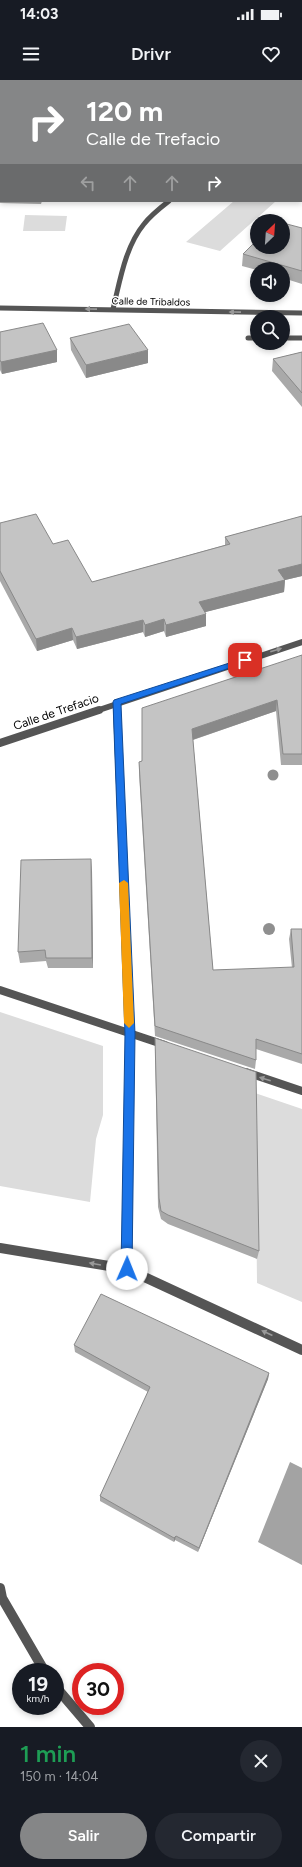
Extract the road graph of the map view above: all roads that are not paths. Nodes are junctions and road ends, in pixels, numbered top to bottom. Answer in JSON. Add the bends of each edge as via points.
{"nodes":[{"id":1,"x":168,"y":202,"type":"edge"},
{"id":2,"x":0,"y":308,"type":"edge"},
{"id":3,"x":113,"y":310,"type":"junction"},
{"id":4,"x":302,"y":313,"type":"edge"},
{"id":5,"x":290,"y":338,"type":"edge"},
{"id":6,"x":302,"y":338,"type":"edge"},
{"id":7,"x":302,"y":642,"type":"edge"},
{"id":8,"x":117,"y":702,"type":"junction"},
{"id":9,"x":0,"y":743,"type":"edge"},
{"id":10,"x":0,"y":990,"type":"edge"},
{"id":11,"x":130,"y":1034,"type":"junction"},
{"id":12,"x":176,"y":1049,"type":"edge"},
{"id":13,"x":235,"y":1069,"type":"edge"},
{"id":14,"x":302,"y":1091,"type":"edge"},
{"id":15,"x":0,"y":1248,"type":"edge"},
{"id":16,"x":127,"y":1269,"type":"junction"},
{"id":17,"x":302,"y":1350,"type":"edge"},
{"id":18,"x":0,"y":1588,"type":"edge"},
{"id":19,"x":40,"y":1663,"type":"edge"},
{"id":20,"x":64,"y":1697,"type":"edge"},
{"id":21,"x":90,"y":1727,"type":"edge"}],
"edges":[{"from":1,"to":3,"type":"street","via":[[149,217],[134,241]]},
{"from":3,"to":2,"type":"street","name":"Calle de Tribaldos","one_way":true},
{"from":4,"to":3,"type":"street","name":"Calle de Tribaldos","one_way":true},
{"from":5,"to":6,"type":"street"},
{"from":8,"to":7,"type":"street","name":"Calle de Trefacio","one_way":true},
{"from":8,"to":9,"type":"street","name":"Calle de Trefacio"},
{"from":8,"to":11,"type":"street"},
{"from":10,"to":11,"type":"street"},
{"from":11,"to":12,"type":"street"},
{"from":11,"to":16,"type":"street"},
{"from":14,"to":13,"type":"street","one_way":true},
{"from":16,"to":15,"type":"street","one_way":true},
{"from":17,"to":16,"type":"street","one_way":true},
{"from":18,"to":19,"type":"street","via":[[2,1598]]},
{"from":20,"to":21,"type":"street"}]}
